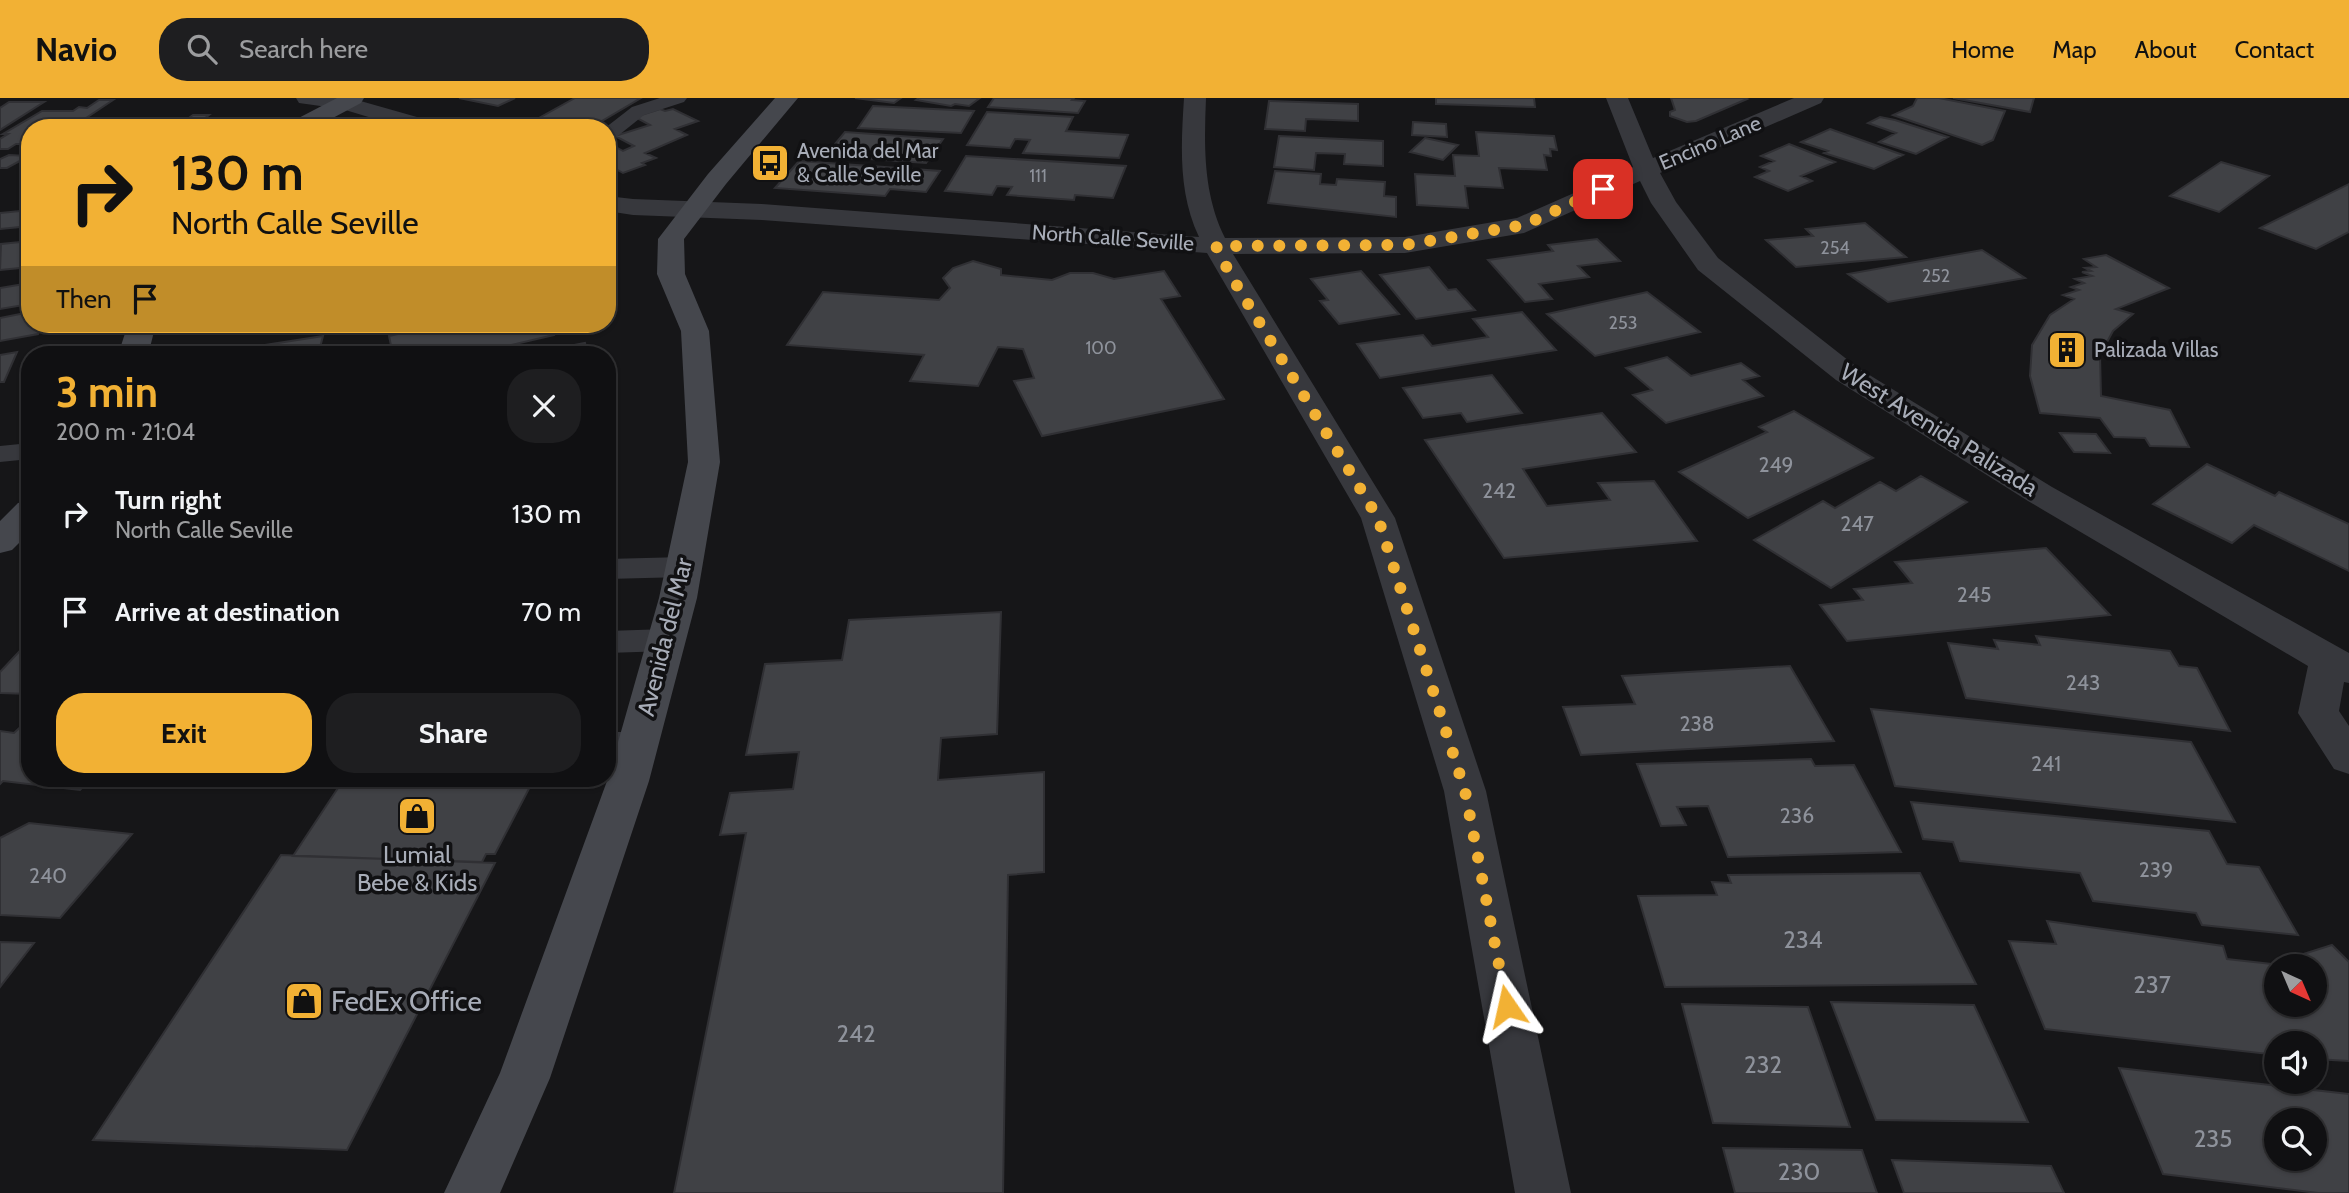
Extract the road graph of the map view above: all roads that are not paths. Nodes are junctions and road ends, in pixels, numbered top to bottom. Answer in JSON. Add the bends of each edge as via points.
{"nodes":[{"id":1,"x":307,"y":98,"type":"edge"},
{"id":2,"x":678,"y":98,"type":"edge"},
{"id":3,"x":787,"y":98,"type":"edge"},
{"id":4,"x":1195,"y":98,"type":"edge"},
{"id":5,"x":1617,"y":98,"type":"edge"},
{"id":6,"x":1813,"y":98,"type":"edge"},
{"id":7,"x":347,"y":100,"type":"edge"},
{"id":8,"x":313,"y":119,"type":"edge"},
{"id":9,"x":403,"y":119,"type":"edge"},
{"id":10,"x":616,"y":128,"type":"edge"},
{"id":11,"x":1646,"y":170,"type":"junction"},
{"id":12,"x":616,"y":204,"type":"edge"},
{"id":13,"x":694,"y":209,"type":"junction"},
{"id":14,"x":1216,"y":246,"type":"junction"},
{"id":15,"x":21,"y":452,"type":"edge"},
{"id":16,"x":0,"y":454,"type":"edge"},
{"id":17,"x":21,"y":520,"type":"edge"},
{"id":18,"x":0,"y":542,"type":"edge"},
{"id":19,"x":684,"y":567,"type":"junction"},
{"id":20,"x":616,"y":569,"type":"edge"},
{"id":21,"x":667,"y":640,"type":"junction"},
{"id":22,"x":616,"y":642,"type":"edge"},
{"id":23,"x":2339,"y":665,"type":"edge"},
{"id":24,"x":622,"y":745,"type":"edge"},
{"id":25,"x":2349,"y":758,"type":"edge"},
{"id":26,"x":472,"y":1193,"type":"edge"},
{"id":27,"x":1544,"y":1193,"type":"edge"}],
"edges":[{"from":1,"to":7,"type":"street"},
{"from":2,"to":10,"type":"lane","via":[[638,111]]},
{"from":3,"to":13,"type":"main road","name":"Avenida del Mar"},
{"from":4,"to":14,"type":"street","via":[[1192,159],[1203,219]]},
{"from":5,"to":11,"type":"street","name":"West Avenida Palizada"},
{"from":6,"to":11,"type":"street","name":"Encino Lane"},
{"from":7,"to":8,"type":"main road"},
{"from":7,"to":9,"type":"street"},
{"from":11,"to":14,"type":"street","name":"North Calle Seville","via":[[1524,225],[1405,245]]},
{"from":11,"to":23,"type":"street","name":"West Avenida Palizada","via":[[1708,264],[1847,374],[2040,494]]},
{"from":12,"to":13,"type":"street","name":"North Calle Seville"},
{"from":13,"to":14,"type":"street","name":"North Calle Seville"},
{"from":13,"to":19,"type":"main road","name":"Avenida del Mar","via":[[671,239],[671,274],[695,331],[704,462]]},
{"from":14,"to":27,"type":"street","via":[[1378,518],[1465,791]]},
{"from":15,"to":16,"type":"lane"},
{"from":17,"to":18,"type":"main road"},
{"from":19,"to":20,"type":"lane"},
{"from":19,"to":21,"type":"main road","name":"Avenida del Mar"},
{"from":21,"to":22,"type":"lane"},
{"from":21,"to":24,"type":"main road","name":"Avenida del Mar"},
{"from":23,"to":25,"type":"street","via":[[2318,713]]},
{"from":24,"to":26,"type":"main road","name":"Avenida del Mar","via":[[628,781],[524,1078]]}]}
